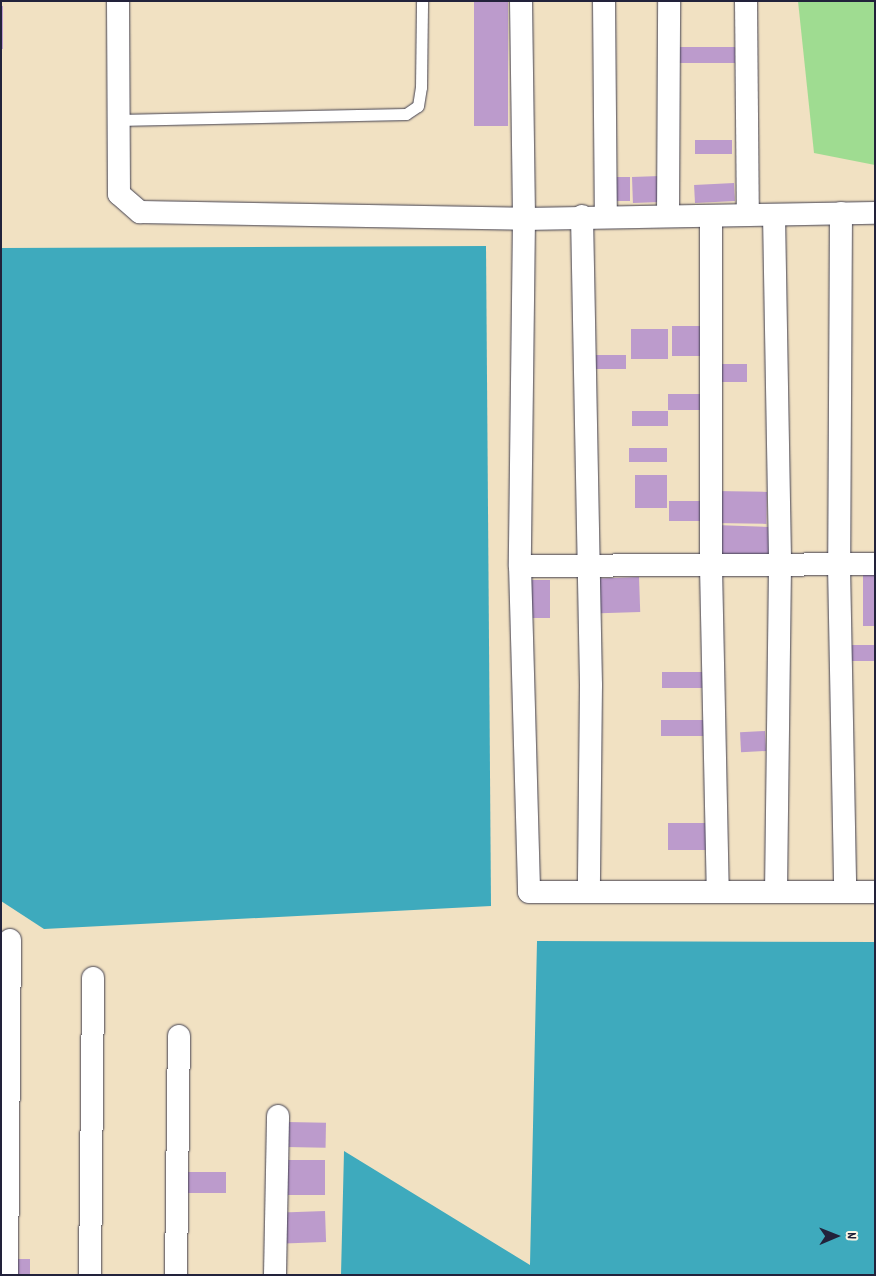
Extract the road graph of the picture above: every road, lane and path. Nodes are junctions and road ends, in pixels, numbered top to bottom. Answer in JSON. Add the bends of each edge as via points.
{"nodes":[{"id":1,"x":118,"y":1,"type":"edge"},
{"id":2,"x":422,"y":1,"type":"edge"},
{"id":3,"x":520,"y":1,"type":"edge"},
{"id":4,"x":604,"y":1,"type":"edge"},
{"id":5,"x":669,"y":1,"type":"edge"},
{"id":6,"x":746,"y":1,"type":"edge"},
{"id":7,"x":117,"y":120,"type":"junction"},
{"id":8,"x":842,"y":213,"type":"junction"},
{"id":9,"x":875,"y":213,"type":"edge"},
{"id":10,"x":774,"y":215,"type":"junction"},
{"id":11,"x":582,"y":216,"type":"junction"},
{"id":12,"x":606,"y":216,"type":"junction"},
{"id":13,"x":668,"y":216,"type":"junction"},
{"id":14,"x":748,"y":216,"type":"junction"},
{"id":15,"x":711,"y":217,"type":"junction"},
{"id":16,"x":524,"y":219,"type":"junction"},
{"id":17,"x":875,"y":564,"type":"edge"},
{"id":18,"x":520,"y":566,"type":"junction"},
{"id":19,"x":780,"y":566,"type":"junction"},
{"id":20,"x":839,"y":566,"type":"junction"},
{"id":21,"x":588,"y":567,"type":"junction"},
{"id":22,"x":711,"y":567,"type":"junction"},
{"id":23,"x":589,"y":890,"type":"junction"},
{"id":24,"x":718,"y":890,"type":"junction"},
{"id":25,"x":776,"y":890,"type":"junction"},
{"id":26,"x":845,"y":891,"type":"junction"},
{"id":27,"x":875,"y":892,"type":"edge"},
{"id":28,"x":10,"y":940,"type":"dead end"},
{"id":29,"x":93,"y":978,"type":"dead end"},
{"id":30,"x":179,"y":1036,"type":"dead end"},
{"id":31,"x":278,"y":1116,"type":"dead end"},
{"id":32,"x":7,"y":1275,"type":"edge"},
{"id":33,"x":90,"y":1275,"type":"edge"},
{"id":34,"x":176,"y":1275,"type":"edge"},
{"id":35,"x":275,"y":1275,"type":"edge"}],
"edges":[{"from":1,"to":7,"type":"street"},
{"from":2,"to":7,"type":"lane","via":[[421,87],[418,106],[406,114]]},
{"from":3,"to":16,"type":"street"},
{"from":4,"to":12,"type":"street"},
{"from":5,"to":13,"type":"street"},
{"from":6,"to":14,"type":"street"},
{"from":7,"to":16,"type":"street","via":[[120,194],[140,212]]},
{"from":8,"to":9,"type":"street"},
{"from":8,"to":10,"type":"street"},
{"from":8,"to":20,"type":"street"},
{"from":10,"to":14,"type":"street"},
{"from":10,"to":19,"type":"street"},
{"from":11,"to":12,"type":"street"},
{"from":11,"to":16,"type":"street"},
{"from":11,"to":21,"type":"street"},
{"from":12,"to":13,"type":"street"},
{"from":13,"to":15,"type":"street"},
{"from":14,"to":15,"type":"street"},
{"from":15,"to":22,"type":"street"},
{"from":16,"to":18,"type":"street"},
{"from":17,"to":20,"type":"street"},
{"from":18,"to":21,"type":"street"},
{"from":18,"to":23,"type":"street","via":[[529,892]]},
{"from":19,"to":20,"type":"street"},
{"from":19,"to":22,"type":"street"},
{"from":19,"to":25,"type":"street"},
{"from":20,"to":26,"type":"street"},
{"from":21,"to":22,"type":"street"},
{"from":21,"to":23,"type":"street"},
{"from":22,"to":24,"type":"street"},
{"from":23,"to":24,"type":"street"},
{"from":24,"to":25,"type":"street"},
{"from":25,"to":26,"type":"street"},
{"from":26,"to":27,"type":"street"},
{"from":28,"to":32,"type":"street"},
{"from":29,"to":33,"type":"street"},
{"from":30,"to":34,"type":"street"},
{"from":31,"to":35,"type":"street"}]}
